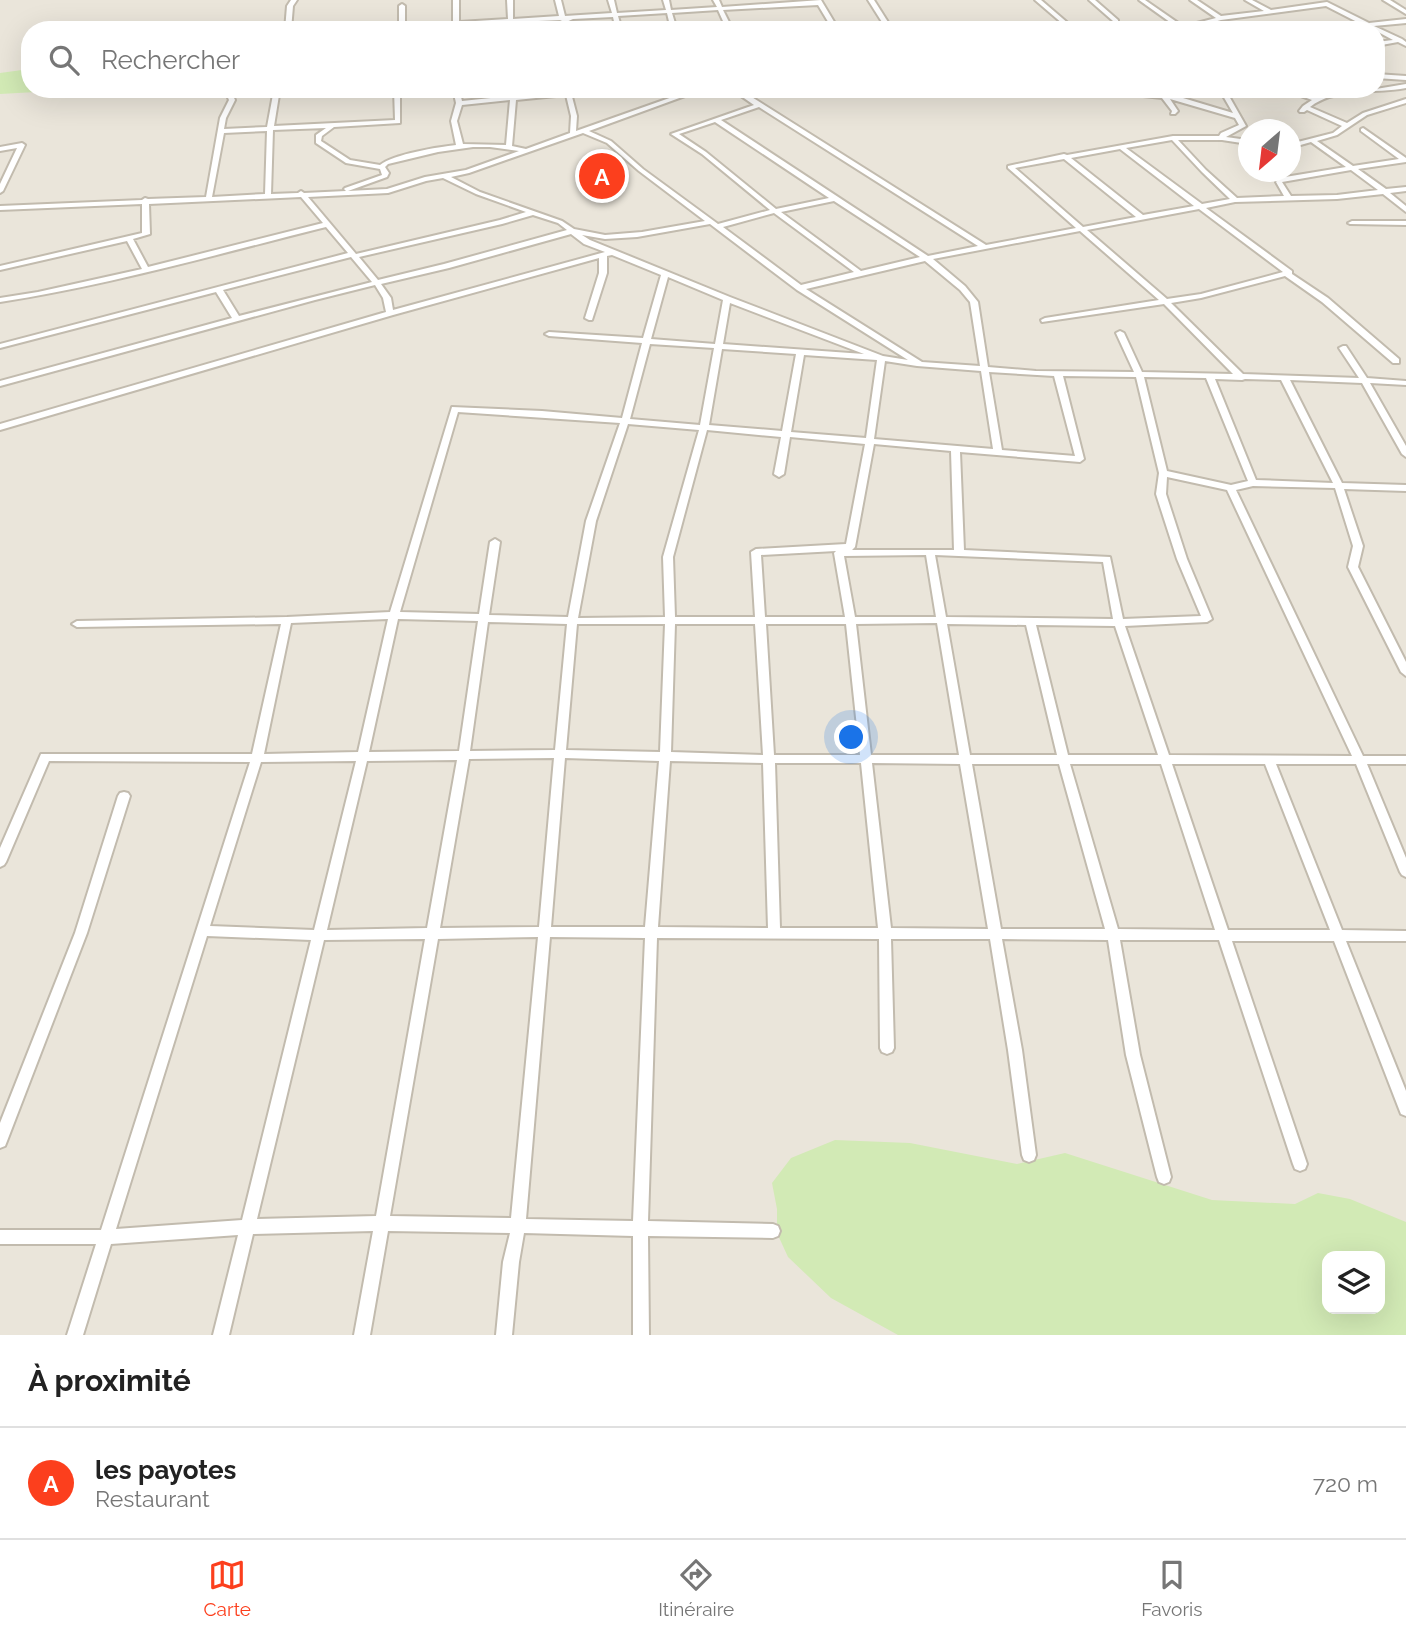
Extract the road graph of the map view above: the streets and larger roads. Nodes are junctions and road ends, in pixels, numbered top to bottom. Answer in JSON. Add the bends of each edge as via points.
{"nodes":[{"id":1,"x":294,"y":0,"type":"edge"},
{"id":2,"x":456,"y":0,"type":"edge"},
{"id":3,"x":510,"y":0,"type":"edge"},
{"id":4,"x":558,"y":0,"type":"edge"},
{"id":5,"x":611,"y":0,"type":"edge"},
{"id":6,"x":666,"y":0,"type":"edge"},
{"id":7,"x":716,"y":0,"type":"edge"},
{"id":8,"x":871,"y":0,"type":"edge"},
{"id":9,"x":1038,"y":0,"type":"edge"},
{"id":10,"x":1092,"y":0,"type":"edge"},
{"id":11,"x":1142,"y":0,"type":"edge"},
{"id":12,"x":1194,"y":0,"type":"edge"},
{"id":13,"x":1248,"y":0,"type":"edge"},
{"id":14,"x":1385,"y":0,"type":"edge"},
{"id":15,"x":819,"y":1,"type":"edge"},
{"id":16,"x":1329,"y":2,"type":"edge"},
{"id":17,"x":402,"y":6,"type":"dead end"},
{"id":18,"x":720,"y":9,"type":"junction"},
{"id":19,"x":670,"y":11,"type":"junction"},
{"id":20,"x":1272,"y":12,"type":"junction"},
{"id":21,"x":1406,"y":12,"type":"edge"},
{"id":22,"x":615,"y":14,"type":"junction"},
{"id":23,"x":562,"y":17,"type":"junction"},
{"id":24,"x":573,"y":17,"type":"junction"},
{"id":25,"x":511,"y":19,"type":"junction"},
{"id":26,"x":1220,"y":19,"type":"junction"},
{"id":27,"x":289,"y":21,"type":"edge"},
{"id":28,"x":402,"y":21,"type":"edge"},
{"id":29,"x":456,"y":21,"type":"edge"},
{"id":30,"x":495,"y":21,"type":"edge"},
{"id":31,"x":563,"y":21,"type":"edge"},
{"id":32,"x":617,"y":21,"type":"edge"},
{"id":33,"x":672,"y":21,"type":"edge"},
{"id":34,"x":726,"y":21,"type":"edge"},
{"id":35,"x":831,"y":21,"type":"edge"},
{"id":36,"x":884,"y":21,"type":"edge"},
{"id":37,"x":1063,"y":21,"type":"edge"},
{"id":38,"x":1116,"y":21,"type":"edge"},
{"id":39,"x":1172,"y":21,"type":"edge"},
{"id":40,"x":1213,"y":21,"type":"edge"},
{"id":41,"x":1364,"y":21,"type":"edge"},
{"id":42,"x":1406,"y":21,"type":"edge"},
{"id":43,"x":1385,"y":23,"type":"edge"},
{"id":44,"x":1385,"y":32,"type":"edge"},
{"id":45,"x":1404,"y":41,"type":"edge"},
{"id":46,"x":1385,"y":43,"type":"edge"},
{"id":47,"x":1385,"y":75,"type":"edge"},
{"id":48,"x":1406,"y":78,"type":"edge"},
{"id":49,"x":1406,"y":86,"type":"edge"},
{"id":50,"x":1385,"y":90,"type":"edge"},
{"id":51,"x":231,"y":98,"type":"edge"},
{"id":52,"x":275,"y":98,"type":"edge"},
{"id":53,"x":397,"y":98,"type":"edge"},
{"id":54,"x":458,"y":98,"type":"edge"},
{"id":55,"x":486,"y":98,"type":"edge"},
{"id":56,"x":514,"y":98,"type":"edge"},
{"id":57,"x":569,"y":98,"type":"edge"},
{"id":58,"x":676,"y":98,"type":"edge"},
{"id":59,"x":748,"y":98,"type":"edge"},
{"id":60,"x":1166,"y":98,"type":"edge"},
{"id":61,"x":1174,"y":98,"type":"edge"},
{"id":62,"x":1224,"y":98,"type":"edge"},
{"id":63,"x":1229,"y":98,"type":"edge"},
{"id":64,"x":1311,"y":98,"type":"edge"},
{"id":65,"x":1318,"y":98,"type":"edge"},
{"id":66,"x":1374,"y":98,"type":"edge"},
{"id":67,"x":1314,"y":99,"type":"junction"},
{"id":68,"x":1182,"y":100,"type":"junction"},
{"id":69,"x":1406,"y":101,"type":"edge"},
{"id":70,"x":459,"y":103,"type":"junction"},
{"id":71,"x":759,"y":105,"type":"junction"},
{"id":72,"x":1388,"y":106,"type":"junction"},
{"id":73,"x":1173,"y":113,"type":"dead end"},
{"id":74,"x":1239,"y":117,"type":"junction"},
{"id":75,"x":716,"y":120,"type":"junction"},
{"id":76,"x":332,"y":125,"type":"junction"},
{"id":77,"x":1345,"y":125,"type":"junction"},
{"id":78,"x":270,"y":129,"type":"junction"},
{"id":79,"x":1363,"y":130,"type":"dead end"},
{"id":80,"x":220,"y":131,"type":"junction"},
{"id":81,"x":584,"y":131,"type":"junction"},
{"id":82,"x":573,"y":135,"type":"junction"},
{"id":83,"x":1173,"y":138,"type":"junction"},
{"id":84,"x":1222,"y":138,"type":"junction"},
{"id":85,"x":1238,"y":140,"type":"edge"},
{"id":86,"x":1312,"y":140,"type":"junction"},
{"id":87,"x":1301,"y":143,"type":"edge"},
{"id":88,"x":460,"y":146,"type":"junction"},
{"id":89,"x":509,"y":146,"type":"junction"},
{"id":90,"x":1122,"y":148,"type":"junction"},
{"id":91,"x":0,"y":149,"type":"edge"},
{"id":92,"x":526,"y":150,"type":"junction"},
{"id":93,"x":1063,"y":156,"type":"junction"},
{"id":94,"x":1405,"y":160,"type":"edge"},
{"id":95,"x":382,"y":167,"type":"junction"},
{"id":96,"x":1353,"y":169,"type":"junction"},
{"id":97,"x":444,"y":176,"type":"junction"},
{"id":98,"x":1406,"y":189,"type":"edge"},
{"id":99,"x":0,"y":191,"type":"edge"},
{"id":100,"x":1384,"y":191,"type":"junction"},
{"id":101,"x":340,"y":192,"type":"junction"},
{"id":102,"x":301,"y":193,"type":"junction"},
{"id":103,"x":268,"y":195,"type":"junction"},
{"id":104,"x":209,"y":197,"type":"junction"},
{"id":105,"x":1288,"y":197,"type":"junction"},
{"id":106,"x":835,"y":199,"type":"junction"},
{"id":107,"x":145,"y":200,"type":"junction"},
{"id":108,"x":1235,"y":200,"type":"junction"},
{"id":109,"x":0,"y":208,"type":"edge"},
{"id":110,"x":1199,"y":208,"type":"junction"},
{"id":111,"x":1406,"y":210,"type":"edge"},
{"id":112,"x":775,"y":211,"type":"junction"},
{"id":113,"x":534,"y":212,"type":"junction"},
{"id":114,"x":1142,"y":218,"type":"junction"},
{"id":115,"x":1352,"y":223,"type":"dead end"},
{"id":116,"x":1406,"y":223,"type":"edge"},
{"id":117,"x":713,"y":224,"type":"junction"},
{"id":118,"x":325,"y":225,"type":"junction"},
{"id":119,"x":1081,"y":228,"type":"junction"},
{"id":120,"x":572,"y":231,"type":"junction"},
{"id":121,"x":644,"y":234,"type":"junction"},
{"id":122,"x":129,"y":238,"type":"junction"},
{"id":123,"x":587,"y":242,"type":"junction"},
{"id":124,"x":986,"y":248,"type":"junction"},
{"id":125,"x":613,"y":252,"type":"junction"},
{"id":126,"x":354,"y":255,"type":"junction"},
{"id":127,"x":603,"y":255,"type":"junction"},
{"id":128,"x":925,"y":258,"type":"junction"},
{"id":129,"x":0,"y":268,"type":"edge"},
{"id":130,"x":146,"y":270,"type":"junction"},
{"id":131,"x":858,"y":272,"type":"junction"},
{"id":132,"x":665,"y":273,"type":"junction"},
{"id":133,"x":1288,"y":275,"type":"junction"},
{"id":134,"x":377,"y":283,"type":"junction"},
{"id":135,"x":800,"y":288,"type":"junction"},
{"id":136,"x":219,"y":290,"type":"junction"},
{"id":137,"x":727,"y":299,"type":"junction"},
{"id":138,"x":0,"y":300,"type":"edge"},
{"id":139,"x":1165,"y":301,"type":"junction"},
{"id":140,"x":390,"y":313,"type":"junction"},
{"id":141,"x":589,"y":318,"type":"dead end"},
{"id":142,"x":237,"y":320,"type":"junction"},
{"id":143,"x":1045,"y":320,"type":"dead end"},
{"id":144,"x":1120,"y":333,"type":"dead end"},
{"id":145,"x":549,"y":334,"type":"dead end"},
{"id":146,"x":647,"y":341,"type":"junction"},
{"id":147,"x":0,"y":346,"type":"edge"},
{"id":148,"x":719,"y":346,"type":"junction"},
{"id":149,"x":1343,"y":348,"type":"dead end"},
{"id":150,"x":800,"y":352,"type":"junction"},
{"id":151,"x":881,"y":358,"type":"junction"},
{"id":152,"x":1396,"y":360,"type":"dead end"},
{"id":153,"x":920,"y":364,"type":"junction"},
{"id":154,"x":983,"y":371,"type":"junction"},
{"id":155,"x":1058,"y":374,"type":"junction"},
{"id":156,"x":1140,"y":376,"type":"junction"},
{"id":157,"x":1210,"y":377,"type":"junction"},
{"id":158,"x":1242,"y":378,"type":"junction"},
{"id":159,"x":1284,"y":379,"type":"junction"},
{"id":160,"x":1365,"y":381,"type":"junction"},
{"id":161,"x":1406,"y":383,"type":"edge"},
{"id":162,"x":0,"y":384,"type":"edge"},
{"id":163,"x":625,"y":421,"type":"junction"},
{"id":164,"x":704,"y":426,"type":"junction"},
{"id":165,"x":0,"y":427,"type":"edge"},
{"id":166,"x":787,"y":435,"type":"junction"},
{"id":167,"x":870,"y":440,"type":"junction"},
{"id":168,"x":955,"y":448,"type":"junction"},
{"id":169,"x":998,"y":452,"type":"junction"},
{"id":170,"x":1406,"y":454,"type":"edge"},
{"id":171,"x":1163,"y":473,"type":"junction"},
{"id":172,"x":779,"y":474,"type":"dead end"},
{"id":173,"x":1253,"y":483,"type":"junction"},
{"id":174,"x":1339,"y":486,"type":"junction"},
{"id":175,"x":1231,"y":488,"type":"junction"},
{"id":176,"x":1406,"y":488,"type":"edge"},
{"id":177,"x":495,"y":542,"type":"dead end"},
{"id":178,"x":850,"y":547,"type":"junction"},
{"id":179,"x":930,"y":552,"type":"junction"},
{"id":180,"x":839,"y":553,"type":"junction"},
{"id":181,"x":959,"y":553,"type":"junction"},
{"id":182,"x":394,"y":615,"type":"junction"},
{"id":183,"x":483,"y":619,"type":"junction"},
{"id":184,"x":670,"y":619,"type":"junction"},
{"id":185,"x":288,"y":620,"type":"junction"},
{"id":186,"x":760,"y":620,"type":"junction"},
{"id":187,"x":851,"y":620,"type":"junction"},
{"id":188,"x":944,"y":620,"type":"junction"},
{"id":189,"x":572,"y":621,"type":"junction"},
{"id":190,"x":1030,"y":622,"type":"junction"},
{"id":191,"x":1119,"y":623,"type":"junction"},
{"id":192,"x":77,"y":624,"type":"dead end"},
{"id":193,"x":1406,"y":672,"type":"edge"},
{"id":194,"x":464,"y":754,"type":"junction"},
{"id":195,"x":560,"y":754,"type":"junction"},
{"id":196,"x":363,"y":755,"type":"junction"},
{"id":197,"x":665,"y":757,"type":"junction"},
{"id":198,"x":257,"y":758,"type":"junction"},
{"id":199,"x":769,"y":758,"type":"junction"},
{"id":200,"x":867,"y":758,"type":"junction"},
{"id":201,"x":965,"y":759,"type":"junction"},
{"id":202,"x":1063,"y":759,"type":"junction"},
{"id":203,"x":1360,"y":759,"type":"junction"},
{"id":204,"x":1269,"y":760,"type":"junction"},
{"id":205,"x":1406,"y":760,"type":"edge"},
{"id":206,"x":1167,"y":761,"type":"junction"},
{"id":207,"x":124,"y":796,"type":"dead end"},
{"id":208,"x":0,"y":862,"type":"edge"},
{"id":209,"x":1406,"y":872,"type":"edge"},
{"id":210,"x":204,"y":931,"type":"junction"},
{"id":211,"x":545,"y":932,"type":"junction"},
{"id":212,"x":885,"y":933,"type":"junction"},
{"id":213,"x":995,"y":933,"type":"junction"},
{"id":214,"x":651,"y":934,"type":"junction"},
{"id":215,"x":774,"y":934,"type":"junction"},
{"id":216,"x":1113,"y":934,"type":"junction"},
{"id":217,"x":318,"y":935,"type":"junction"},
{"id":218,"x":432,"y":935,"type":"junction"},
{"id":219,"x":1222,"y":936,"type":"junction"},
{"id":220,"x":1406,"y":936,"type":"edge"},
{"id":221,"x":1338,"y":937,"type":"junction"},
{"id":222,"x":887,"y":1048,"type":"dead end"},
{"id":223,"x":1406,"y":1109,"type":"edge"},
{"id":224,"x":0,"y":1141,"type":"edge"},
{"id":225,"x":1029,"y":1155,"type":"dead end"},
{"id":226,"x":1300,"y":1164,"type":"dead end"},
{"id":227,"x":1164,"y":1177,"type":"dead end"},
{"id":228,"x":381,"y":1223,"type":"junction"},
{"id":229,"x":246,"y":1227,"type":"junction"},
{"id":230,"x":518,"y":1228,"type":"junction"},
{"id":231,"x":640,"y":1230,"type":"junction"},
{"id":232,"x":773,"y":1231,"type":"dead end"},
{"id":233,"x":0,"y":1237,"type":"edge"},
{"id":234,"x":107,"y":1237,"type":"junction"},
{"id":235,"x":75,"y":1335,"type":"edge"},
{"id":236,"x":221,"y":1335,"type":"edge"},
{"id":237,"x":362,"y":1335,"type":"edge"},
{"id":238,"x":504,"y":1335,"type":"edge"},
{"id":239,"x":641,"y":1335,"type":"edge"}],
"edges":[{"from":1,"to":27,"type":"street"},
{"from":2,"to":29,"type":"street"},
{"from":3,"to":25,"type":"street"},
{"from":4,"to":23,"type":"street"},
{"from":5,"to":22,"type":"street"},
{"from":6,"to":19,"type":"street"},
{"from":7,"to":18,"type":"street"},
{"from":8,"to":36,"type":"street"},
{"from":9,"to":37,"type":"street"},
{"from":10,"to":38,"type":"street"},
{"from":11,"to":39,"type":"street"},
{"from":12,"to":26,"type":"street"},
{"from":13,"to":20,"type":"street"},
{"from":14,"to":21,"type":"street"},
{"from":15,"to":18,"type":"street"},
{"from":15,"to":35,"type":"street"},
{"from":16,"to":20,"type":"street"},
{"from":16,"to":41,"type":"street"},
{"from":17,"to":28,"type":"street"},
{"from":18,"to":19,"type":"street"},
{"from":18,"to":34,"type":"street"},
{"from":19,"to":22,"type":"street"},
{"from":19,"to":33,"type":"street"},
{"from":20,"to":26,"type":"street"},
{"from":22,"to":24,"type":"street"},
{"from":22,"to":32,"type":"street"},
{"from":23,"to":24,"type":"street"},
{"from":23,"to":25,"type":"street"},
{"from":24,"to":31,"type":"street"},
{"from":25,"to":30,"type":"street"},
{"from":26,"to":40,"type":"street"},
{"from":42,"to":43,"type":"street"},
{"from":44,"to":45,"type":"street"},
{"from":45,"to":46,"type":"street"},
{"from":47,"to":48,"type":"street"},
{"from":49,"to":50,"type":"street"},
{"from":51,"to":80,"type":"street"},
{"from":52,"to":78,"type":"street"},
{"from":53,"to":76,"type":"street","via":[[398,122]]},
{"from":54,"to":70,"type":"street"},
{"from":55,"to":70,"type":"street"},
{"from":56,"to":89,"type":"street"},
{"from":57,"to":82,"type":"street"},
{"from":58,"to":81,"type":"street"},
{"from":59,"to":71,"type":"street"},
{"from":60,"to":73,"type":"street"},
{"from":61,"to":68,"type":"street"},
{"from":62,"to":68,"type":"street"},
{"from":63,"to":74,"type":"street"},
{"from":64,"to":67,"type":"street"},
{"from":65,"to":67,"type":"street"},
{"from":66,"to":72,"type":"street"},
{"from":67,"to":77,"type":"street","via":[[1303,109]]},
{"from":68,"to":74,"type":"street"},
{"from":69,"to":72,"type":"street"},
{"from":70,"to":88,"type":"street","via":[[454,121]]},
{"from":71,"to":75,"type":"street"},
{"from":71,"to":124,"type":"street"},
{"from":72,"to":77,"type":"street"},
{"from":74,"to":84,"type":"street","via":[[1242,127]]},
{"from":75,"to":106,"type":"street"},
{"from":75,"to":112,"type":"street","via":[[674,134]]},
{"from":76,"to":78,"type":"street"},
{"from":76,"to":95,"type":"street","via":[[318,135],[318,142],[348,162]]},
{"from":77,"to":86,"type":"street","via":[[1335,134]]},
{"from":78,"to":80,"type":"street"},
{"from":78,"to":103,"type":"street"},
{"from":79,"to":94,"type":"street"},
{"from":80,"to":104,"type":"street"},
{"from":81,"to":82,"type":"street"},
{"from":81,"to":117,"type":"street","via":[[609,142]]},
{"from":82,"to":92,"type":"street"},
{"from":83,"to":84,"type":"street"},
{"from":83,"to":90,"type":"street"},
{"from":83,"to":108,"type":"street"},
{"from":84,"to":85,"type":"street"},
{"from":86,"to":87,"type":"street"},
{"from":86,"to":96,"type":"street"},
{"from":88,"to":89,"type":"street"},
{"from":88,"to":95,"type":"street","via":[[414,153]]},
{"from":89,"to":92,"type":"street"},
{"from":90,"to":93,"type":"street"},
{"from":90,"to":110,"type":"street"},
{"from":91,"to":99,"type":"street","via":[[22,145]]},
{"from":92,"to":97,"type":"street"},
{"from":93,"to":114,"type":"street"},
{"from":93,"to":119,"type":"street","via":[[1010,167]]},
{"from":94,"to":96,"type":"street"},
{"from":95,"to":101,"type":"street","via":[[385,176]]},
{"from":96,"to":100,"type":"street"},
{"from":96,"to":105,"type":"street","via":[[1281,179]]},
{"from":97,"to":101,"type":"street","via":[[382,192]]},
{"from":97,"to":113,"type":"street"},
{"from":98,"to":100,"type":"street"},
{"from":100,"to":105,"type":"street"},
{"from":100,"to":111,"type":"street"},
{"from":101,"to":102,"type":"street"},
{"from":102,"to":103,"type":"street"},
{"from":102,"to":118,"type":"street"},
{"from":103,"to":104,"type":"street"},
{"from":104,"to":107,"type":"street"},
{"from":105,"to":108,"type":"street"},
{"from":106,"to":112,"type":"street"},
{"from":106,"to":128,"type":"street"},
{"from":107,"to":109,"type":"street"},
{"from":107,"to":122,"type":"street","via":[[146,234]]},
{"from":108,"to":110,"type":"street"},
{"from":110,"to":114,"type":"street"},
{"from":110,"to":133,"type":"street"},
{"from":112,"to":117,"type":"street"},
{"from":112,"to":131,"type":"street"},
{"from":113,"to":120,"type":"street","via":[[566,224]]},
{"from":113,"to":126,"type":"street"},
{"from":114,"to":119,"type":"street"},
{"from":115,"to":116,"type":"street"},
{"from":117,"to":121,"type":"street"},
{"from":117,"to":135,"type":"street"},
{"from":118,"to":126,"type":"street"},
{"from":118,"to":130,"type":"street"},
{"from":119,"to":124,"type":"street"},
{"from":119,"to":139,"type":"street"},
{"from":120,"to":121,"type":"street","via":[[606,237]]},
{"from":120,"to":123,"type":"street"},
{"from":120,"to":134,"type":"street"},
{"from":121,"to":123,"type":"street"},
{"from":122,"to":129,"type":"street"},
{"from":122,"to":130,"type":"street"},
{"from":123,"to":125,"type":"street"},
{"from":124,"to":128,"type":"street"},
{"from":125,"to":127,"type":"street"},
{"from":125,"to":132,"type":"street"},
{"from":126,"to":134,"type":"street"},
{"from":126,"to":136,"type":"street"},
{"from":127,"to":140,"type":"street"},
{"from":127,"to":141,"type":"street","via":[[603,272]]},
{"from":128,"to":131,"type":"street"},
{"from":128,"to":154,"type":"street","via":[[974,302]]},
{"from":130,"to":138,"type":"street"},
{"from":131,"to":135,"type":"street"},
{"from":132,"to":137,"type":"street"},
{"from":132,"to":146,"type":"street"},
{"from":133,"to":139,"type":"street"},
{"from":133,"to":152,"type":"street"},
{"from":134,"to":140,"type":"street"},
{"from":134,"to":142,"type":"street"},
{"from":135,"to":153,"type":"street"},
{"from":136,"to":142,"type":"street"},
{"from":136,"to":147,"type":"street"},
{"from":137,"to":148,"type":"street"},
{"from":137,"to":151,"type":"street"},
{"from":139,"to":143,"type":"street"},
{"from":139,"to":158,"type":"street"},
{"from":140,"to":165,"type":"street"},
{"from":142,"to":162,"type":"street"},
{"from":144,"to":156,"type":"street"},
{"from":145,"to":146,"type":"street"},
{"from":146,"to":148,"type":"street"},
{"from":146,"to":163,"type":"street"},
{"from":148,"to":150,"type":"street"},
{"from":148,"to":164,"type":"street"},
{"from":149,"to":160,"type":"street"},
{"from":150,"to":151,"type":"street"},
{"from":150,"to":166,"type":"street"},
{"from":151,"to":153,"type":"street"},
{"from":151,"to":167,"type":"street"},
{"from":153,"to":154,"type":"street"},
{"from":154,"to":155,"type":"street"},
{"from":154,"to":169,"type":"street"},
{"from":155,"to":156,"type":"street"},
{"from":155,"to":169,"type":"street","via":[[1080,459]]},
{"from":156,"to":157,"type":"street"},
{"from":156,"to":171,"type":"street"},
{"from":157,"to":158,"type":"street"},
{"from":157,"to":173,"type":"street"},
{"from":158,"to":159,"type":"street"},
{"from":159,"to":160,"type":"street"},
{"from":159,"to":174,"type":"street"},
{"from":160,"to":161,"type":"street"},
{"from":160,"to":170,"type":"street"},
{"from":163,"to":164,"type":"street"},
{"from":163,"to":182,"type":"street","via":[[456,409]]},
{"from":163,"to":189,"type":"street","via":[[591,521]]},
{"from":164,"to":166,"type":"street"},
{"from":164,"to":184,"type":"street","via":[[668,557]]},
{"from":166,"to":167,"type":"street"},
{"from":166,"to":172,"type":"street"},
{"from":167,"to":168,"type":"street"},
{"from":167,"to":178,"type":"street"},
{"from":168,"to":169,"type":"street"},
{"from":168,"to":181,"type":"street"},
{"from":171,"to":175,"type":"street"},
{"from":171,"to":191,"type":"street","via":[[1161,494],[1207,619]]},
{"from":173,"to":174,"type":"street"},
{"from":173,"to":175,"type":"street"},
{"from":174,"to":176,"type":"street"},
{"from":174,"to":193,"type":"street","via":[[1358,546],[1353,567]]},
{"from":175,"to":203,"type":"street"},
{"from":177,"to":183,"type":"street"},
{"from":178,"to":180,"type":"street"},
{"from":178,"to":186,"type":"street","via":[[756,552]]},
{"from":179,"to":180,"type":"street"},
{"from":179,"to":181,"type":"street"},
{"from":179,"to":188,"type":"street"},
{"from":180,"to":187,"type":"street"},
{"from":181,"to":191,"type":"street","via":[[1107,559]]},
{"from":182,"to":183,"type":"street"},
{"from":182,"to":185,"type":"street"},
{"from":182,"to":196,"type":"street"},
{"from":183,"to":189,"type":"street"},
{"from":183,"to":194,"type":"street"},
{"from":184,"to":186,"type":"street"},
{"from":184,"to":189,"type":"street"},
{"from":184,"to":197,"type":"street"},
{"from":185,"to":192,"type":"street"},
{"from":185,"to":198,"type":"street"},
{"from":186,"to":187,"type":"street"},
{"from":186,"to":199,"type":"street"},
{"from":187,"to":188,"type":"street"},
{"from":187,"to":200,"type":"street"},
{"from":188,"to":190,"type":"street"},
{"from":188,"to":201,"type":"street"},
{"from":189,"to":195,"type":"street"},
{"from":190,"to":191,"type":"street"},
{"from":190,"to":202,"type":"street"},
{"from":191,"to":206,"type":"street"},
{"from":194,"to":195,"type":"street"},
{"from":194,"to":196,"type":"street"},
{"from":194,"to":218,"type":"street"},
{"from":195,"to":197,"type":"street"},
{"from":195,"to":211,"type":"street"},
{"from":196,"to":198,"type":"street"},
{"from":196,"to":217,"type":"street"},
{"from":197,"to":199,"type":"street"},
{"from":197,"to":214,"type":"street"},
{"from":198,"to":208,"type":"street","via":[[45,757]]},
{"from":198,"to":210,"type":"street"},
{"from":199,"to":200,"type":"street"},
{"from":199,"to":215,"type":"street"},
{"from":200,"to":201,"type":"street"},
{"from":200,"to":212,"type":"street"},
{"from":201,"to":202,"type":"street"},
{"from":201,"to":213,"type":"street"},
{"from":202,"to":206,"type":"street"},
{"from":202,"to":216,"type":"street"},
{"from":203,"to":204,"type":"street"},
{"from":203,"to":205,"type":"street"},
{"from":203,"to":209,"type":"street"},
{"from":204,"to":206,"type":"street"},
{"from":204,"to":221,"type":"street"},
{"from":206,"to":219,"type":"street"},
{"from":207,"to":224,"type":"street","via":[[81,933]]},
{"from":210,"to":217,"type":"street"},
{"from":210,"to":234,"type":"street"},
{"from":211,"to":214,"type":"street"},
{"from":211,"to":218,"type":"street"},
{"from":211,"to":230,"type":"street"},
{"from":212,"to":213,"type":"street"},
{"from":212,"to":215,"type":"street"},
{"from":212,"to":222,"type":"street"},
{"from":213,"to":216,"type":"street"},
{"from":213,"to":225,"type":"street"},
{"from":214,"to":215,"type":"street"},
{"from":214,"to":231,"type":"street"},
{"from":216,"to":219,"type":"street"},
{"from":216,"to":227,"type":"street","via":[[1133,1055]]},
{"from":217,"to":218,"type":"street"},
{"from":217,"to":229,"type":"street"},
{"from":218,"to":228,"type":"street"},
{"from":219,"to":221,"type":"street"},
{"from":219,"to":226,"type":"street"},
{"from":220,"to":221,"type":"street"},
{"from":221,"to":223,"type":"street"},
{"from":228,"to":229,"type":"street"},
{"from":228,"to":230,"type":"street"},
{"from":228,"to":237,"type":"street"},
{"from":229,"to":234,"type":"street"},
{"from":229,"to":236,"type":"street"},
{"from":230,"to":231,"type":"street"},
{"from":230,"to":238,"type":"street"},
{"from":231,"to":232,"type":"street"},
{"from":231,"to":239,"type":"street"},
{"from":233,"to":234,"type":"street"},
{"from":234,"to":235,"type":"street"}]}
